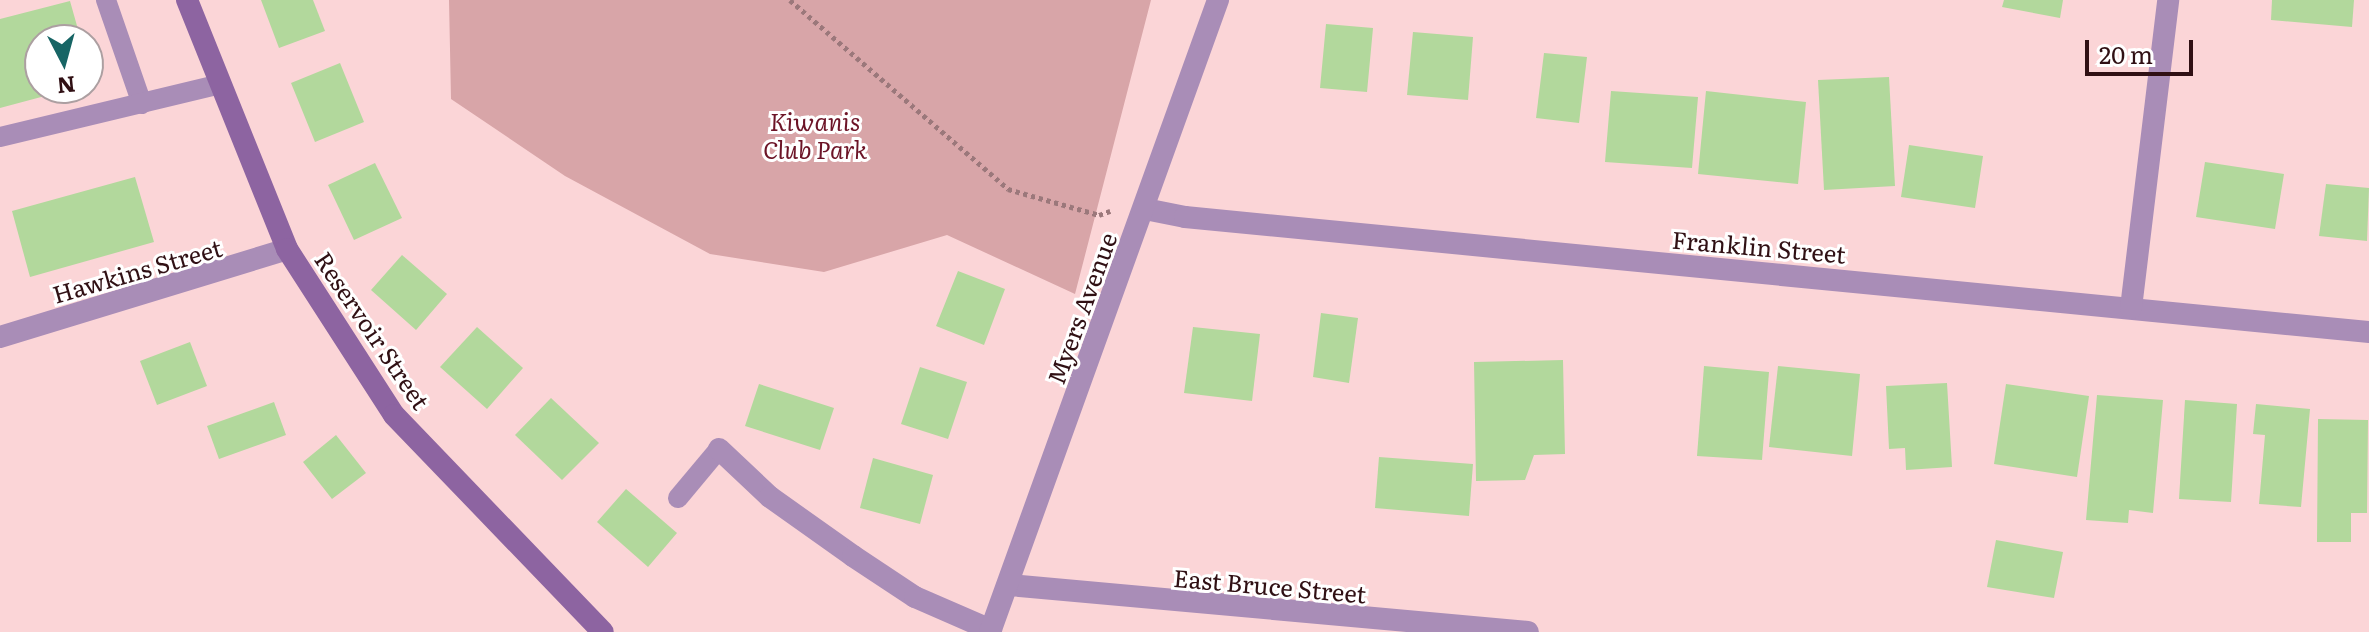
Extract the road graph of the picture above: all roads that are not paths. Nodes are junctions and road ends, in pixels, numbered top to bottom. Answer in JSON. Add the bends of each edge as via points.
{"nodes":[{"id":1,"x":106,"y":0,"type":"edge"},
{"id":2,"x":187,"y":0,"type":"edge"},
{"id":3,"x":1218,"y":0,"type":"edge"},
{"id":4,"x":2168,"y":0,"type":"edge"},
{"id":5,"x":221,"y":84,"type":"junction"},
{"id":6,"x":142,"y":104,"type":"junction"},
{"id":7,"x":0,"y":137,"type":"edge"},
{"id":8,"x":1147,"y":203,"type":"junction"},
{"id":9,"x":287,"y":249,"type":"junction"},
{"id":10,"x":2131,"y":308,"type":"junction"},
{"id":11,"x":2369,"y":332,"type":"edge"},
{"id":12,"x":0,"y":337,"type":"edge"},
{"id":13,"x":719,"y":449,"type":"joint"},
{"id":14,"x":678,"y":498,"type":"dead end"},
{"id":15,"x":1009,"y":585,"type":"junction"},
{"id":16,"x":991,"y":631,"type":"edge"},
{"id":17,"x":603,"y":632,"type":"edge"},
{"id":18,"x":1528,"y":632,"type":"edge"}],
"edges":[{"from":1,"to":6,"type":"lane"},
{"from":2,"to":5,"type":"main road","name":"Reservoir Street"},
{"from":3,"to":8,"type":"street","name":"Myers Avenue"},
{"from":4,"to":10,"type":"street"},
{"from":5,"to":6,"type":"lane"},
{"from":5,"to":9,"type":"main road","name":"Reservoir Street"},
{"from":6,"to":7,"type":"lane"},
{"from":8,"to":10,"type":"street","name":"Franklin Street","via":[[1201,219]]},
{"from":8,"to":15,"type":"street","name":"Myers Avenue"},
{"from":9,"to":12,"type":"street","name":"Hawkins Street"},
{"from":9,"to":17,"type":"main road","name":"Reservoir Street","via":[[394,415]]},
{"from":10,"to":11,"type":"street","name":"Franklin Street"},
{"from":13,"to":14,"type":"lane"},
{"from":13,"to":16,"type":"street","via":[[770,497],[853,556],[915,597]]},
{"from":15,"to":16,"type":"street","name":"Myers Avenue"},
{"from":15,"to":18,"type":"street","name":"East Bruce Street","via":[[1106,598]]}]}
